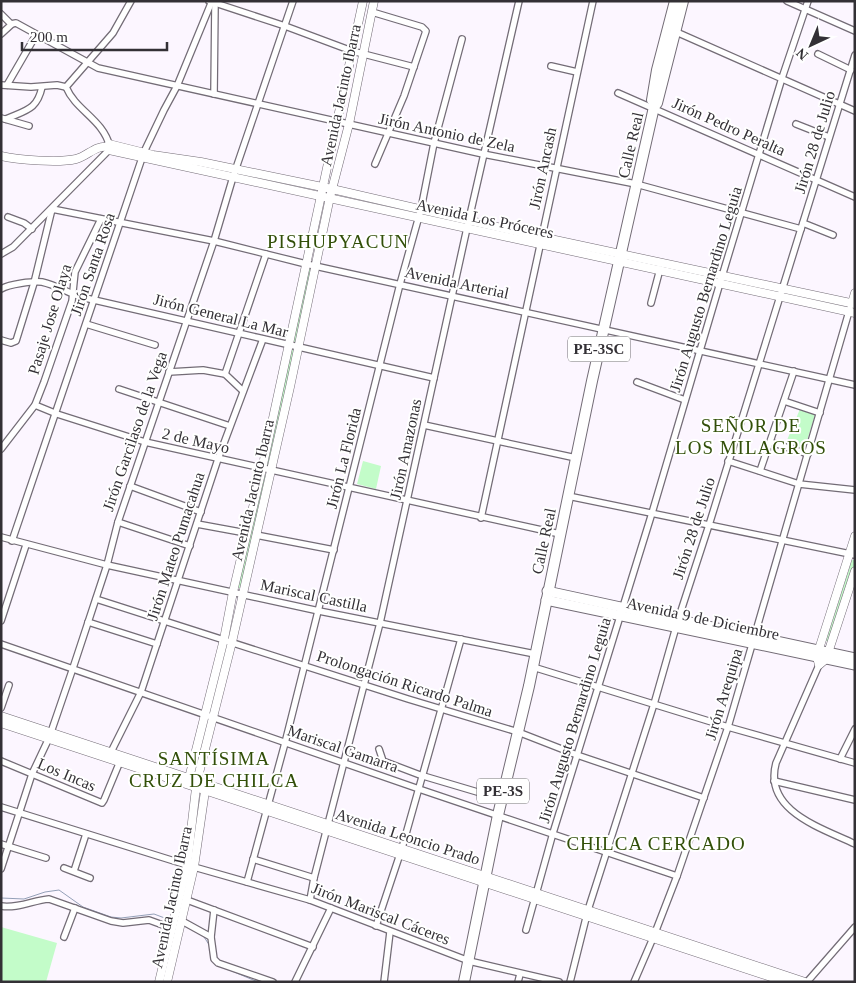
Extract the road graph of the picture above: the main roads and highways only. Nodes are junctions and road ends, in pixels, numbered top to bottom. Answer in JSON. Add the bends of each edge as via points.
{"nodes":[{"id":1,"x":680,"y":2,"type":"edge"},
{"id":2,"x":546,"y":596,"type":"junction"},
{"id":3,"x":822,"y":657,"type":"junction"},
{"id":4,"x":855,"y":658,"type":"edge"},
{"id":5,"x":855,"y":666,"type":"edge"},
{"id":6,"x":464,"y":982,"type":"edge"}],
"edges":[{"from":1,"to":2,"type":"highway","name":"Calle Real","number":"PE-3SC","via":[[654,89],[654,107]]},
{"from":2,"to":3,"type":"main road","name":"Avenida 9 de Diciembre"},
{"from":2,"to":6,"type":"highway","name":"Calle Real","number":"PE-3S"},
{"from":3,"to":4,"type":"main road","name":"Avenida 9 de Diciembre"},
{"from":3,"to":5,"type":"main road","name":"Avenida 9 de Diciembre"}]}
